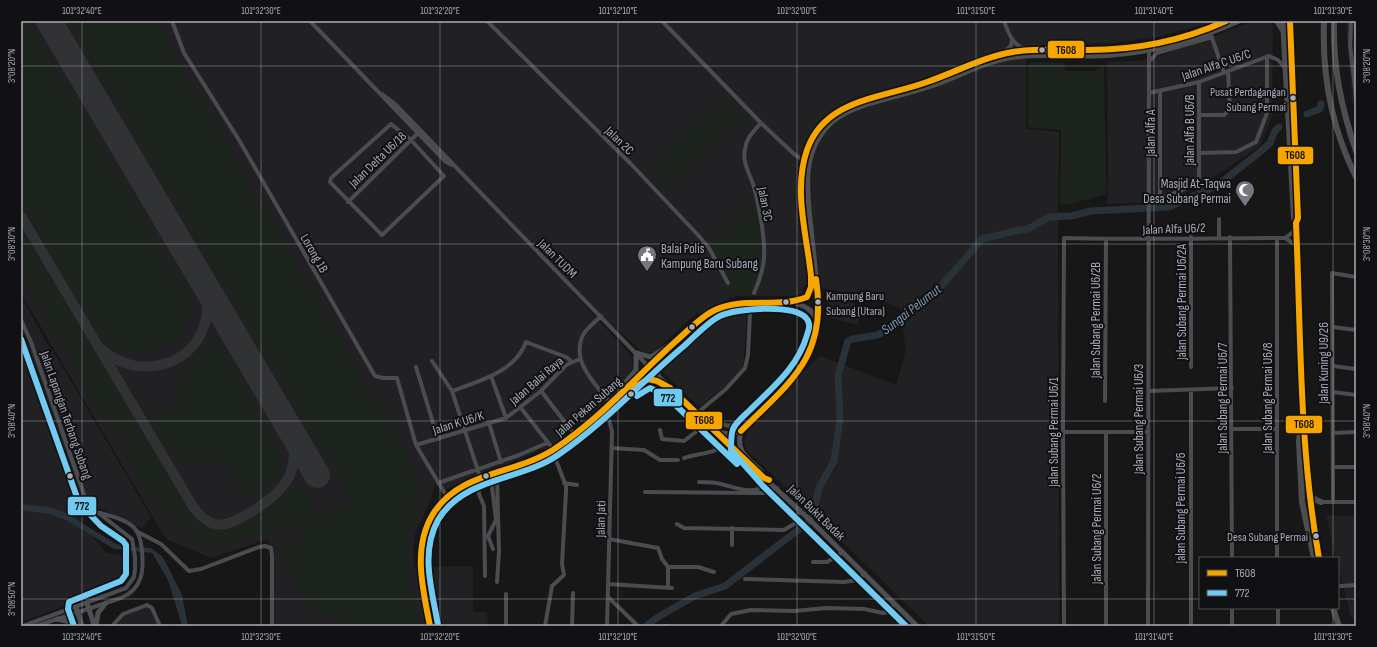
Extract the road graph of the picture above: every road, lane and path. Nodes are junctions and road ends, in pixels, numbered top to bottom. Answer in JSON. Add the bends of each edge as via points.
{"nodes":[{"id":1,"x":172,"y":21,"type":"edge"},
{"id":2,"x":310,"y":21,"type":"edge"},
{"id":3,"x":487,"y":21,"type":"edge"},
{"id":4,"x":662,"y":21,"type":"edge"},
{"id":5,"x":1004,"y":21,"type":"edge"},
{"id":6,"x":1226,"y":21,"type":"edge"},
{"id":7,"x":1239,"y":21,"type":"edge"},
{"id":8,"x":1277,"y":21,"type":"edge"},
{"id":9,"x":1283,"y":21,"type":"edge"},
{"id":10,"x":1290,"y":21,"type":"edge"},
{"id":11,"x":1324,"y":21,"type":"edge"},
{"id":12,"x":1334,"y":21,"type":"edge"},
{"id":13,"x":1351,"y":21,"type":"edge"},
{"id":14,"x":1283,"y":30,"type":"junction"},
{"id":15,"x":1212,"y":35,"type":"junction"},
{"id":16,"x":1012,"y":40,"type":"junction"},
{"id":17,"x":1031,"y":51,"type":"junction"},
{"id":18,"x":1149,"y":51,"type":"junction"},
{"id":19,"x":1000,"y":54,"type":"junction"},
{"id":20,"x":1267,"y":56,"type":"junction"},
{"id":21,"x":1149,"y":63,"type":"junction"},
{"id":22,"x":1285,"y":68,"type":"junction"},
{"id":23,"x":1226,"y":72,"type":"junction"},
{"id":24,"x":1199,"y":82,"type":"junction"},
{"id":25,"x":1160,"y":92,"type":"junction"},
{"id":26,"x":1149,"y":93,"type":"junction"},
{"id":27,"x":1356,"y":97,"type":"edge"},
{"id":28,"x":1199,"y":115,"type":"junction"},
{"id":29,"x":761,"y":123,"type":"junction"},
{"id":30,"x":420,"y":132,"type":"junction"},
{"id":31,"x":410,"y":140,"type":"junction"},
{"id":32,"x":1356,"y":151,"type":"edge"},
{"id":33,"x":1199,"y":153,"type":"junction"},
{"id":34,"x":804,"y":161,"type":"junction"},
{"id":35,"x":1356,"y":177,"type":"edge"},
{"id":36,"x":1160,"y":198,"type":"junction"},
{"id":37,"x":348,"y":202,"type":"junction"},
{"id":38,"x":1149,"y":202,"type":"junction"},
{"id":39,"x":1219,"y":219,"type":"dead end"},
{"id":40,"x":1296,"y":225,"type":"junction"},
{"id":41,"x":1191,"y":237,"type":"junction"},
{"id":42,"x":1219,"y":237,"type":"junction"},
{"id":43,"x":1230,"y":237,"type":"junction"},
{"id":44,"x":1064,"y":238,"type":"joint"},
{"id":45,"x":1277,"y":238,"type":"junction"},
{"id":46,"x":1285,"y":238,"type":"junction"},
{"id":47,"x":1106,"y":239,"type":"junction"},
{"id":48,"x":1149,"y":240,"type":"junction"},
{"id":49,"x":1297,"y":246,"type":"junction"},
{"id":50,"x":1356,"y":277,"type":"edge"},
{"id":51,"x":728,"y":283,"type":"dead end"},
{"id":52,"x":754,"y":293,"type":"dead end"},
{"id":53,"x":746,"y":302,"type":"junction"},
{"id":54,"x":792,"y":302,"type":"junction"},
{"id":55,"x":601,"y":316,"type":"junction"},
{"id":56,"x":21,"y":320,"type":"edge"},
{"id":57,"x":818,"y":324,"type":"junction"},
{"id":58,"x":1333,"y":327,"type":"junction"},
{"id":59,"x":1356,"y":330,"type":"edge"},
{"id":60,"x":674,"y":343,"type":"junction"},
{"id":61,"x":636,"y":353,"type":"junction"},
{"id":62,"x":658,"y":357,"type":"junction"},
{"id":63,"x":580,"y":359,"type":"junction"},
{"id":64,"x":432,"y":361,"type":"dead end"},
{"id":65,"x":572,"y":361,"type":"junction"},
{"id":66,"x":797,"y":362,"type":"dead end"},
{"id":67,"x":648,"y":366,"type":"junction"},
{"id":68,"x":1333,"y":366,"type":"junction"},
{"id":69,"x":416,"y":367,"type":"dead end"},
{"id":70,"x":1191,"y":367,"type":"dead end"},
{"id":71,"x":1356,"y":369,"type":"edge"},
{"id":72,"x":491,"y":376,"type":"junction"},
{"id":73,"x":658,"y":376,"type":"junction"},
{"id":74,"x":670,"y":388,"type":"junction"},
{"id":75,"x":1232,"y":388,"type":"junction"},
{"id":76,"x":1149,"y":390,"type":"junction"},
{"id":77,"x":1190,"y":390,"type":"junction"},
{"id":78,"x":452,"y":391,"type":"junction"},
{"id":79,"x":542,"y":391,"type":"junction"},
{"id":80,"x":1333,"y":392,"type":"junction"},
{"id":81,"x":619,"y":395,"type":"junction"},
{"id":82,"x":1356,"y":395,"type":"edge"},
{"id":83,"x":1105,"y":401,"type":"dead end"},
{"id":84,"x":610,"y":403,"type":"junction"},
{"id":85,"x":521,"y":408,"type":"junction"},
{"id":86,"x":607,"y":413,"type":"junction"},
{"id":87,"x":696,"y":414,"type":"junction"},
{"id":88,"x":506,"y":418,"type":"junction"},
{"id":89,"x":600,"y":419,"type":"junction"},
{"id":90,"x":489,"y":423,"type":"junction"},
{"id":91,"x":611,"y":425,"type":"junction"},
{"id":92,"x":709,"y":427,"type":"junction"},
{"id":93,"x":1232,"y":429,"type":"junction"},
{"id":94,"x":1277,"y":429,"type":"junction"},
{"id":95,"x":1301,"y":429,"type":"junction"},
{"id":96,"x":660,"y":430,"type":"dead end"},
{"id":97,"x":465,"y":431,"type":"junction"},
{"id":98,"x":740,"y":431,"type":"junction"},
{"id":99,"x":1063,"y":432,"type":"junction"},
{"id":100,"x":1106,"y":432,"type":"junction"},
{"id":101,"x":1148,"y":432,"type":"junction"},
{"id":102,"x":1356,"y":432,"type":"edge"},
{"id":103,"x":1333,"y":433,"type":"junction"},
{"id":104,"x":574,"y":434,"type":"junction"},
{"id":105,"x":438,"y":439,"type":"junction"},
{"id":106,"x":547,"y":443,"type":"junction"},
{"id":107,"x":727,"y":444,"type":"junction"},
{"id":108,"x":416,"y":445,"type":"junction"},
{"id":109,"x":611,"y":448,"type":"junction"},
{"id":110,"x":553,"y":449,"type":"junction"},
{"id":111,"x":554,"y":455,"type":"junction"},
{"id":112,"x":684,"y":458,"type":"dead end"},
{"id":113,"x":678,"y":460,"type":"dead end"},
{"id":114,"x":501,"y":462,"type":"junction"},
{"id":115,"x":1333,"y":467,"type":"junction"},
{"id":116,"x":1356,"y":467,"type":"edge"},
{"id":117,"x":478,"y":469,"type":"junction"},
{"id":118,"x":480,"y":477,"type":"junction"},
{"id":119,"x":498,"y":477,"type":"junction"},
{"id":120,"x":491,"y":479,"type":"junction"},
{"id":121,"x":770,"y":481,"type":"junction"},
{"id":122,"x":699,"y":482,"type":"dead end"},
{"id":123,"x":438,"y":483,"type":"junction"},
{"id":124,"x":564,"y":483,"type":"junction"},
{"id":125,"x":478,"y":484,"type":"junction"},
{"id":126,"x":577,"y":485,"type":"dead end"},
{"id":127,"x":1306,"y":486,"type":"junction"},
{"id":128,"x":777,"y":488,"type":"junction"},
{"id":129,"x":645,"y":492,"type":"dead end"},
{"id":130,"x":447,"y":497,"type":"junction"},
{"id":131,"x":1305,"y":502,"type":"junction"},
{"id":132,"x":1321,"y":502,"type":"junction"},
{"id":133,"x":1333,"y":502,"type":"junction"},
{"id":134,"x":1356,"y":502,"type":"edge"},
{"id":135,"x":800,"y":510,"type":"junction"},
{"id":136,"x":100,"y":513,"type":"junction"},
{"id":137,"x":1311,"y":518,"type":"junction"},
{"id":138,"x":677,"y":524,"type":"dead end"},
{"id":139,"x":732,"y":528,"type":"junction"},
{"id":140,"x":136,"y":531,"type":"junction"},
{"id":141,"x":609,"y":538,"type":"junction"},
{"id":142,"x":732,"y":545,"type":"dead end"},
{"id":143,"x":493,"y":549,"type":"dead end"},
{"id":144,"x":843,"y":552,"type":"junction"},
{"id":145,"x":1232,"y":557,"type":"edge"},
{"id":146,"x":1278,"y":557,"type":"edge"},
{"id":147,"x":1314,"y":557,"type":"edge"},
{"id":148,"x":1319,"y":557,"type":"edge"},
{"id":149,"x":813,"y":562,"type":"dead end"},
{"id":150,"x":668,"y":567,"type":"junction"},
{"id":151,"x":714,"y":572,"type":"dead end"},
{"id":152,"x":865,"y":573,"type":"junction"},
{"id":153,"x":485,"y":576,"type":"dead end"},
{"id":154,"x":745,"y":579,"type":"dead end"},
{"id":155,"x":497,"y":582,"type":"dead end"},
{"id":156,"x":608,"y":584,"type":"junction"},
{"id":157,"x":1356,"y":585,"type":"edge"},
{"id":158,"x":1340,"y":586,"type":"dead end"},
{"id":159,"x":572,"y":593,"type":"dead end"},
{"id":160,"x":506,"y":594,"type":"dead end"},
{"id":161,"x":608,"y":597,"type":"junction"},
{"id":162,"x":106,"y":603,"type":"junction"},
{"id":163,"x":895,"y":604,"type":"junction"},
{"id":164,"x":88,"y":606,"type":"junction"},
{"id":165,"x":77,"y":609,"type":"junction"},
{"id":166,"x":1232,"y":609,"type":"edge"},
{"id":167,"x":1278,"y":609,"type":"edge"},
{"id":168,"x":1333,"y":609,"type":"edge"},
{"id":169,"x":57,"y":619,"type":"junction"},
{"id":170,"x":1338,"y":624,"type":"edge"},
{"id":171,"x":95,"y":625,"type":"edge"},
{"id":172,"x":23,"y":626,"type":"edge"},
{"id":173,"x":36,"y":626,"type":"edge"},
{"id":174,"x":78,"y":626,"type":"edge"},
{"id":175,"x":83,"y":626,"type":"edge"},
{"id":176,"x":112,"y":626,"type":"edge"},
{"id":177,"x":160,"y":626,"type":"edge"},
{"id":178,"x":272,"y":626,"type":"edge"},
{"id":179,"x":430,"y":626,"type":"edge"},
{"id":180,"x":435,"y":626,"type":"edge"},
{"id":181,"x":506,"y":626,"type":"edge"},
{"id":182,"x":545,"y":626,"type":"edge"},
{"id":183,"x":572,"y":626,"type":"edge"},
{"id":184,"x":607,"y":626,"type":"edge"},
{"id":185,"x":638,"y":626,"type":"edge"},
{"id":186,"x":664,"y":626,"type":"edge"},
{"id":187,"x":668,"y":626,"type":"edge"},
{"id":188,"x":721,"y":626,"type":"edge"},
{"id":189,"x":917,"y":626,"type":"edge"},
{"id":190,"x":1064,"y":626,"type":"edge"},
{"id":191,"x":1106,"y":626,"type":"edge"},
{"id":192,"x":1148,"y":626,"type":"edge"},
{"id":193,"x":1190,"y":626,"type":"edge"},
{"id":194,"x":1232,"y":626,"type":"edge"},
{"id":195,"x":1278,"y":626,"type":"edge"}],
"edges":[{"from":1,"to":108,"type":"street","name":"Lorong 1B","via":[[184,53],[239,140],[375,376],[397,378]]},
{"from":2,"to":30,"type":"street","name":"Jalan TUDM"},
{"from":3,"to":51,"type":"street","name":"Jalan 2C","via":[[631,164],[698,235],[709,248]]},
{"from":4,"to":29,"type":"street"},
{"from":5,"to":16,"type":"street"},
{"from":6,"to":17,"type":"main road","name":"Jalan Pekan Subang","via":[[1210,29],[1148,45],[1110,50]]},
{"from":7,"to":15,"type":"main road"},
{"from":8,"to":14,"type":"highway"},
{"from":9,"to":14,"type":"highway"},
{"from":10,"to":40,"type":"highway","via":[[1298,218]]},
{"from":11,"to":35,"type":"highway","via":[[1323,52],[1329,92],[1338,130]]},
{"from":12,"to":32,"type":"highway","via":[[1333,53],[1338,86]]},
{"from":13,"to":27,"type":"street","via":[[1350,45]]},
{"from":14,"to":22,"type":"highway"},
{"from":15,"to":18,"type":"main road"},
{"from":15,"to":21,"type":"street","via":[[1158,52]]},
{"from":15,"to":23,"type":"street"},
{"from":16,"to":17,"type":"street","via":[[1017,46]]},
{"from":16,"to":19,"type":"street","via":[[1008,50]]},
{"from":17,"to":19,"type":"main road","name":"Jalan Pekan Subang"},
{"from":18,"to":21,"type":"street"},
{"from":18,"to":57,"type":"main road","via":[[1002,59],[929,87],[865,105],[833,122],[814,147],[808,166],[808,191],[820,309]]},
{"from":19,"to":34,"type":"main road","name":"Jalan Pekan Subang","via":[[925,83],[845,107],[816,132]]},
{"from":20,"to":22,"type":"street","name":"Jalan Alfa C U6/C","via":[[1273,57]]},
{"from":20,"to":23,"type":"street","name":"Jalan Alfa C U6/C"},
{"from":20,"to":33,"type":"street","via":[[1267,113],[1256,142],[1236,152]]},
{"from":21,"to":26,"type":"street"},
{"from":22,"to":40,"type":"highway"},
{"from":23,"to":24,"type":"street","name":"Jalan Alfa C U6/C"},
{"from":23,"to":28,"type":"street","via":[[1230,109],[1224,114]]},
{"from":24,"to":25,"type":"street","name":"Jalan Alfa C U6/C"},
{"from":24,"to":28,"type":"street","name":"Jalan Alfa B U6/B"},
{"from":25,"to":26,"type":"street","name":"Jalan Alfa C U6/C"},
{"from":25,"to":36,"type":"street","name":"Jalan Alfa A"},
{"from":26,"to":38,"type":"street"},
{"from":28,"to":33,"type":"street","name":"Jalan Alfa B U6/B"},
{"from":29,"to":34,"type":"street"},
{"from":29,"to":52,"type":"street","name":"Jalan 3C","via":[[747,141],[744,154],[745,165],[758,202],[764,256]]},
{"from":30,"to":31,"type":"street","name":"Jalan Delta U6/18"},
{"from":30,"to":55,"type":"street","name":"Jalan TUDM"},
{"from":31,"to":37,"type":"street","name":"Jalan Delta U6/18"},
{"from":31,"to":37,"type":"street","via":[[391,124],[331,178],[331,185]]},
{"from":31,"to":37,"type":"street","via":[[444,174],[442,178],[384,234],[380,234]]},
{"from":33,"to":36,"type":"street","name":"Jalan Alfa B U6/B","via":[[1199,177],[1195,183]]},
{"from":34,"to":54,"type":"main road","name":"Jalan Pekan Subang","via":[[803,201],[811,287],[807,297]]},
{"from":36,"to":38,"type":"street"},
{"from":38,"to":48,"type":"street","name":"Jalan Subang Permai U6/3"},
{"from":39,"to":42,"type":"street"},
{"from":40,"to":46,"type":"street","via":[[1292,233]]},
{"from":40,"to":49,"type":"highway"},
{"from":41,"to":42,"type":"street","name":"Jalan Alfa U6/2"},
{"from":41,"to":48,"type":"street","name":"Jalan Alfa U6/2"},
{"from":41,"to":70,"type":"street","name":"Jalan Subang Permai U6/2A"},
{"from":42,"to":43,"type":"street","name":"Jalan Alfa U6/2"},
{"from":43,"to":45,"type":"street","name":"Jalan Alfa U6/2"},
{"from":43,"to":75,"type":"street","name":"Jalan Subang Permai U6/7"},
{"from":44,"to":47,"type":"street","name":"Jalan Alfa U6/2"},
{"from":44,"to":99,"type":"street","name":"Jalan Subang Permai U6/1"},
{"from":45,"to":46,"type":"street","name":"Jalan Alfa U6/2"},
{"from":45,"to":94,"type":"street","name":"Jalan Subang Permai U6/8"},
{"from":46,"to":49,"type":"street"},
{"from":47,"to":48,"type":"street","name":"Jalan Alfa U6/2"},
{"from":47,"to":83,"type":"street","name":"Jalan Subang Permai U6/2B"},
{"from":48,"to":76,"type":"street","name":"Jalan Subang Permai U6/3"},
{"from":49,"to":95,"type":"highway"},
{"from":50,"to":58,"type":"street","name":"Jalan Kuning U9/26","via":[[1332,273]]},
{"from":53,"to":54,"type":"main road","name":"Jalan Pekan Subang"},
{"from":53,"to":60,"type":"main road","name":"Jalan Pekan Subang","via":[[715,310]]},
{"from":53,"to":87,"type":"street","via":[[750,313],[745,368],[726,389]]},
{"from":54,"to":57,"type":"main road","name":"Jalan Pekan Subang","via":[[808,308],[816,316]]},
{"from":55,"to":61,"type":"street","name":"Jalan TUDM"},
{"from":55,"to":63,"type":"street","via":[[582,336]]},
{"from":56,"to":136,"type":"street","name":"Jalan Lapangan Terbang Subang","via":[[32,342],[86,500]]},
{"from":57,"to":98,"type":"main road","via":[[814,342],[803,366]]},
{"from":58,"to":59,"type":"street"},
{"from":58,"to":68,"type":"street","name":"Jalan Kuning U9/26"},
{"from":60,"to":61,"type":"main road","via":[[651,357]]},
{"from":60,"to":62,"type":"main road","name":"Jalan Pekan Subang"},
{"from":61,"to":67,"type":"street","name":"Jalan TUDM"},
{"from":61,"to":81,"type":"main road","via":[[636,370]]},
{"from":62,"to":67,"type":"main road","name":"Jalan Pekan Subang"},
{"from":62,"to":73,"type":"main road"},
{"from":63,"to":65,"type":"street","name":"Jalan Balai Raya"},
{"from":63,"to":84,"type":"street"},
{"from":64,"to":78,"type":"street"},
{"from":65,"to":72,"type":"street","via":[[526,342],[518,358]]},
{"from":65,"to":79,"type":"street","name":"Jalan Balai Raya"},
{"from":66,"to":92,"type":"street","via":[[739,420],[729,426],[714,424]]},
{"from":67,"to":73,"type":"main road","name":"Jalan Bukit Badak"},
{"from":67,"to":81,"type":"main road","name":"Jalan Pekan Subang"},
{"from":68,"to":71,"type":"street"},
{"from":68,"to":80,"type":"street","name":"Jalan Kuning U9/26"},
{"from":69,"to":105,"type":"street"},
{"from":72,"to":78,"type":"street"},
{"from":72,"to":88,"type":"street"},
{"from":73,"to":74,"type":"main road","name":"Jalan Bukit Badak"},
{"from":74,"to":86,"type":"main road","name":"Jalan Pekan Subang","via":[[658,380],[648,379]]},
{"from":74,"to":87,"type":"main road","name":"Jalan Bukit Badak"},
{"from":75,"to":77,"type":"street"},
{"from":75,"to":93,"type":"street","name":"Jalan Subang Permai U6/7"},
{"from":76,"to":77,"type":"street"},
{"from":76,"to":101,"type":"street","name":"Jalan Subang Permai U6/3"},
{"from":77,"to":193,"type":"street","name":"Jalan Subang Permai U6/6"},
{"from":78,"to":97,"type":"street"},
{"from":79,"to":85,"type":"street","name":"Jalan Balai Raya"},
{"from":79,"to":104,"type":"street"},
{"from":80,"to":82,"type":"street"},
{"from":80,"to":103,"type":"street","name":"Jalan Kuning U9/26"},
{"from":81,"to":84,"type":"main road","name":"Jalan Pekan Subang"},
{"from":84,"to":104,"type":"main road","name":"Jalan Pekan Subang"},
{"from":85,"to":88,"type":"street","name":"Jalan Balai Raya"},
{"from":85,"to":106,"type":"street"},
{"from":86,"to":89,"type":"main road","name":"Jalan Pekan Subang"},
{"from":86,"to":91,"type":"street","name":"Jalan Jati"},
{"from":87,"to":92,"type":"main road","name":"Jalan Bukit Badak"},
{"from":88,"to":90,"type":"street","name":"Jalan K U6/K"},
{"from":89,"to":91,"type":"street"},
{"from":89,"to":111,"type":"main road","name":"Jalan Pekan Subang"},
{"from":90,"to":97,"type":"street","name":"Jalan K U6/K"},
{"from":90,"to":114,"type":"street"},
{"from":91,"to":109,"type":"street","name":"Jalan Jati"},
{"from":92,"to":96,"type":"street","via":[[684,440],[662,439]]},
{"from":92,"to":98,"type":"main road","via":[[727,435]]},
{"from":92,"to":107,"type":"main road","name":"Jalan Bukit Badak"},
{"from":93,"to":94,"type":"street"},
{"from":93,"to":145,"type":"street","name":"Jalan Subang Permai U6/7"},
{"from":94,"to":146,"type":"street","name":"Jalan Subang Permai U6/8"},
{"from":95,"to":127,"type":"highway"},
{"from":95,"to":131,"type":"highway","via":[[1299,441]]},
{"from":97,"to":105,"type":"street","name":"Jalan K U6/K"},
{"from":97,"to":117,"type":"street"},
{"from":98,"to":121,"type":"main road","via":[[740,450]]},
{"from":99,"to":100,"type":"street"},
{"from":99,"to":190,"type":"street","name":"Jalan Subang Permai U6/1"},
{"from":100,"to":101,"type":"street"},
{"from":100,"to":191,"type":"street","name":"Jalan Subang Permai U6/2"},
{"from":101,"to":192,"type":"street","name":"Jalan Subang Permai U6/3"},
{"from":102,"to":103,"type":"street"},
{"from":103,"to":115,"type":"street","name":"Jalan Kuning U9/26"},
{"from":104,"to":110,"type":"main road","name":"Jalan Pekan Subang"},
{"from":105,"to":108,"type":"street","name":"Jalan K U6/K"},
{"from":106,"to":110,"type":"street"},
{"from":106,"to":114,"type":"street"},
{"from":107,"to":112,"type":"street","via":[[716,452]]},
{"from":107,"to":121,"type":"main road","name":"Jalan Bukit Badak"},
{"from":108,"to":123,"type":"street","name":"Lorong 1B"},
{"from":109,"to":113,"type":"street","via":[[644,450],[660,460]]},
{"from":109,"to":141,"type":"street","name":"Jalan Jati"},
{"from":110,"to":118,"type":"main road","name":"Jalan Pekan Subang","via":[[538,457]]},
{"from":111,"to":119,"type":"main road","name":"Jalan Pekan Subang"},
{"from":111,"to":124,"type":"street"},
{"from":114,"to":117,"type":"street"},
{"from":115,"to":116,"type":"street"},
{"from":115,"to":133,"type":"street","name":"Jalan Kuning U9/26"},
{"from":117,"to":118,"type":"street"},
{"from":117,"to":123,"type":"street"},
{"from":118,"to":130,"type":"main road","name":"Jalan Pekan Subang","via":[[461,485]]},
{"from":119,"to":120,"type":"main road","name":"Jalan Pekan Subang"},
{"from":119,"to":155,"type":"street"},
{"from":120,"to":125,"type":"main road","name":"Jalan Pekan Subang"},
{"from":120,"to":143,"type":"street","via":[[496,520],[488,536]]},
{"from":121,"to":122,"type":"street","via":[[761,489],[754,491],[720,483]]},
{"from":121,"to":128,"type":"main road","name":"Jalan Bukit Badak"},
{"from":123,"to":130,"type":"street","name":"Lorong 1B"},
{"from":124,"to":126,"type":"street"},
{"from":124,"to":182,"type":"street","via":[[564,575],[552,586]]},
{"from":125,"to":153,"type":"street","via":[[484,506]]},
{"from":125,"to":180,"type":"main road","name":"Jalan Pekan Subang","via":[[465,489],[447,504],[428,534],[425,568]]},
{"from":127,"to":131,"type":"highway"},
{"from":127,"to":132,"type":"highway","via":[[1312,498]]},
{"from":128,"to":129,"type":"street","via":[[765,493]]},
{"from":128,"to":135,"type":"main road","name":"Jalan Bukit Badak"},
{"from":130,"to":179,"type":"main road","name":"Jalan Pekan Subang","via":[[432,515],[424,532],[420,551],[420,567]]},
{"from":131,"to":132,"type":"street"},
{"from":131,"to":137,"type":"highway"},
{"from":131,"to":147,"type":"highway"},
{"from":132,"to":133,"type":"street"},
{"from":132,"to":137,"type":"highway","via":[[1314,507]]},
{"from":133,"to":134,"type":"street"},
{"from":135,"to":139,"type":"street","via":[[794,524],[787,529]]},
{"from":135,"to":144,"type":"main road","name":"Jalan Bukit Badak"},
{"from":136,"to":140,"type":"street","via":[[124,521]]},
{"from":136,"to":164,"type":"street","name":"Jalan Lapangan Terbang Subang","via":[[129,535],[134,543],[134,577],[126,588]]},
{"from":137,"to":148,"type":"highway"},
{"from":138,"to":139,"type":"street","via":[[684,528]]},
{"from":139,"to":142,"type":"street"},
{"from":140,"to":162,"type":"street","via":[[141,542],[141,578],[130,594]]},
{"from":140,"to":178,"type":"street","via":[[161,544],[189,571],[259,547],[271,548]]},
{"from":141,"to":150,"type":"street","via":[[657,547]]},
{"from":141,"to":156,"type":"street","name":"Jalan Jati"},
{"from":144,"to":149,"type":"street","via":[[827,562]]},
{"from":144,"to":152,"type":"main road","name":"Jalan Bukit Badak"},
{"from":150,"to":151,"type":"street","via":[[698,567]]},
{"from":150,"to":156,"type":"street","via":[[670,588]]},
{"from":152,"to":154,"type":"street","via":[[857,580],[844,582]]},
{"from":152,"to":163,"type":"main road","name":"Jalan Bukit Badak"},
{"from":156,"to":161,"type":"street","name":"Jalan Jati"},
{"from":157,"to":158,"type":"street"},
{"from":159,"to":183,"type":"street"},
{"from":160,"to":181,"type":"street"},
{"from":161,"to":184,"type":"street","name":"Jalan Jati"},
{"from":161,"to":185,"type":"street"},
{"from":162,"to":164,"type":"street"},
{"from":162,"to":171,"type":"main road","via":[[98,613]]},
{"from":163,"to":188,"type":"street","via":[[883,613],[838,608],[750,610],[731,614]]},
{"from":163,"to":189,"type":"main road","name":"Jalan Bukit Badak"},
{"from":164,"to":165,"type":"street"},
{"from":164,"to":171,"type":"main road"},
{"from":165,"to":169,"type":"street"},
{"from":165,"to":172,"type":"street"},
{"from":165,"to":175,"type":"main road"},
{"from":166,"to":194,"type":"street"},
{"from":167,"to":195,"type":"street"},
{"from":168,"to":170,"type":"highway"},
{"from":169,"to":173,"type":"street"},
{"from":169,"to":174,"type":"main road"},
{"from":171,"to":175,"type":"main road","via":[[87,620]]},
{"from":176,"to":177,"type":"street","via":[[123,614],[147,605],[152,608]]},
{"from":186,"to":187,"type":"street"}]}
